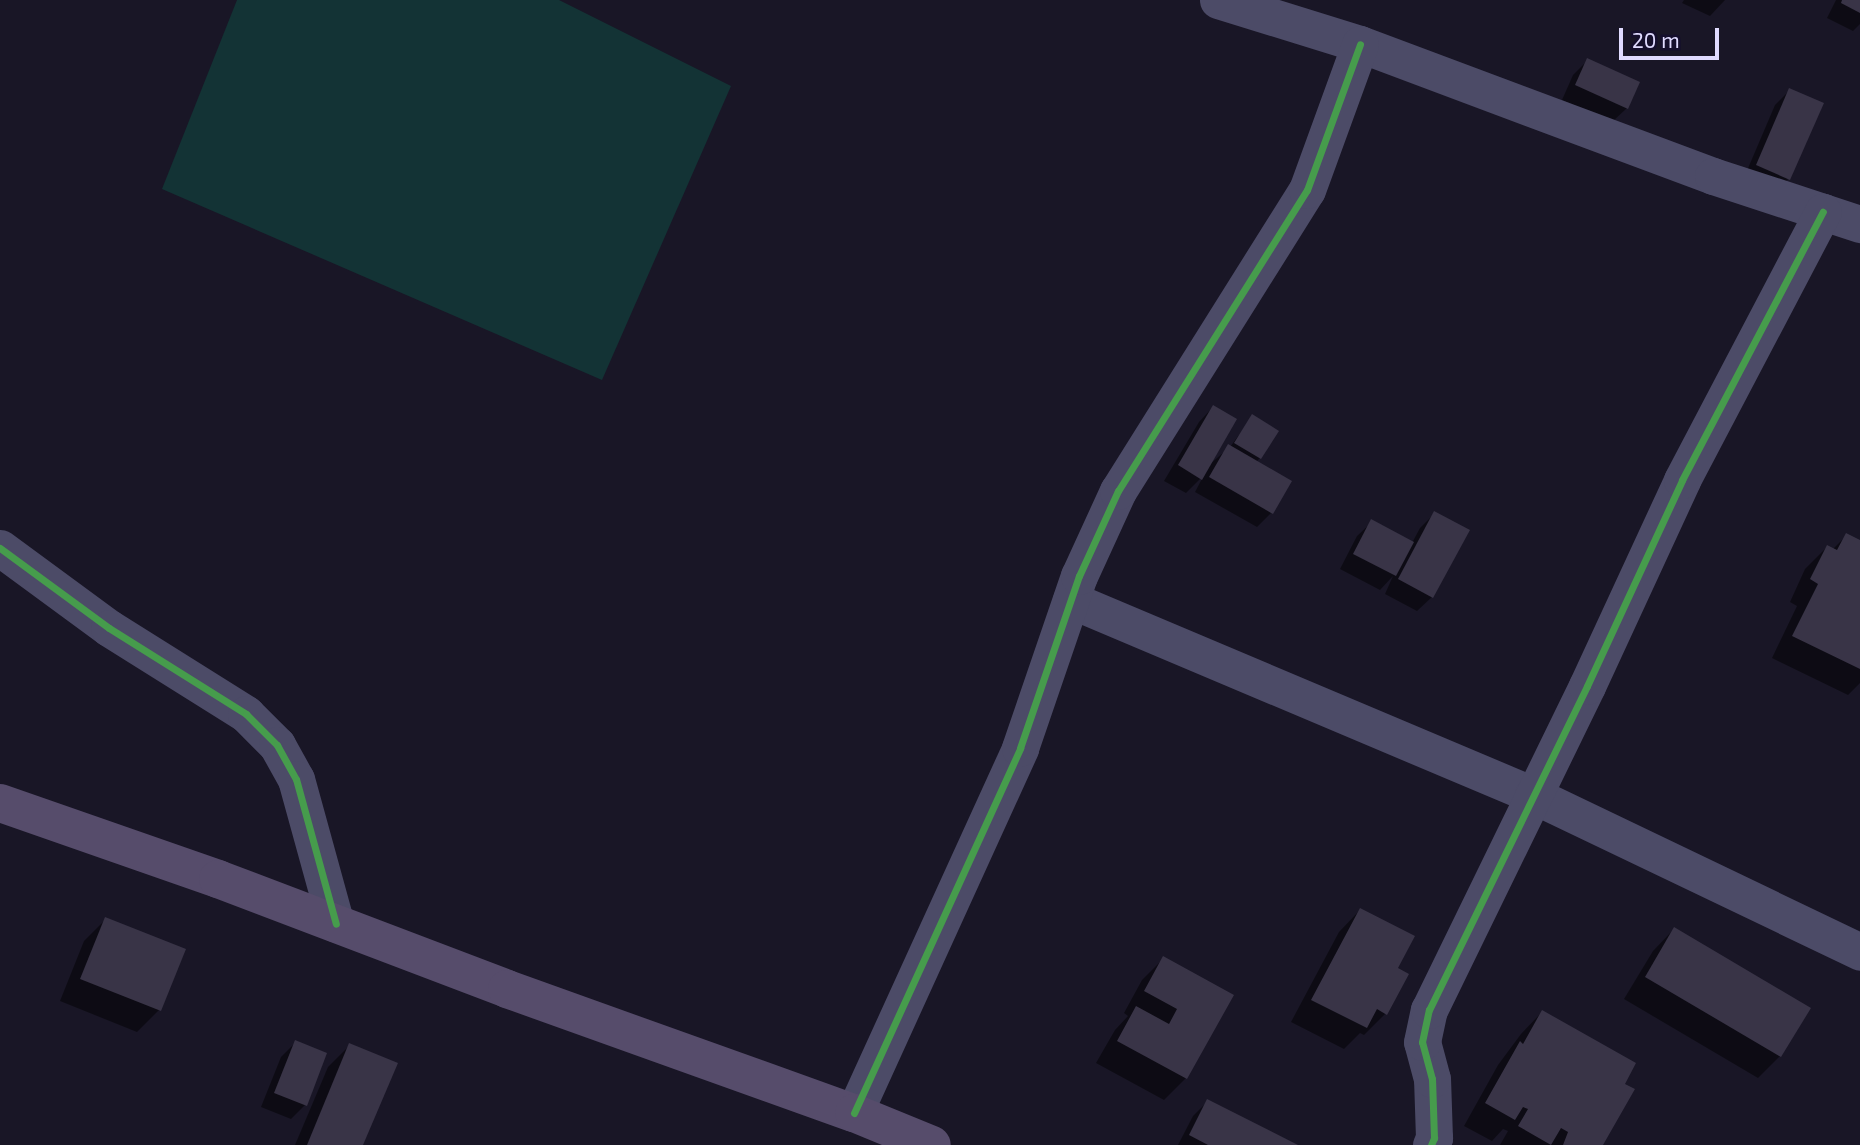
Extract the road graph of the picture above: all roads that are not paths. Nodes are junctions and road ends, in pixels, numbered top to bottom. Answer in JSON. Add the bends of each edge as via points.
{"nodes":[{"id":1,"x":1218,"y":0,"type":"edge"},
{"id":2,"x":1360,"y":44,"type":"junction"},
{"id":3,"x":1823,"y":212,"type":"junction"},
{"id":4,"x":1860,"y":224,"type":"edge"},
{"id":5,"x":0,"y":548,"type":"edge"},
{"id":6,"x":1071,"y":600,"type":"junction"},
{"id":7,"x":1533,"y":795,"type":"junction"},
{"id":8,"x":0,"y":803,"type":"edge"},
{"id":9,"x":336,"y":924,"type":"junction"},
{"id":10,"x":1860,"y":952,"type":"edge"},
{"id":11,"x":854,"y":1113,"type":"junction"},
{"id":12,"x":932,"y":1145,"type":"edge"},
{"id":13,"x":1431,"y":1145,"type":"edge"}],
"edges":[{"from":1,"to":2,"type":"street"},
{"from":2,"to":3,"type":"street","via":[[1700,172]]},
{"from":2,"to":6,"type":"street","via":[[1307,190],[1118,491]]},
{"from":3,"to":4,"type":"street"},
{"from":3,"to":7,"type":"street","via":[[1682,480]]},
{"from":5,"to":9,"type":"street","via":[[109,628],[246,714],[277,745],[296,779]]},
{"from":6,"to":7,"type":"street"},
{"from":6,"to":11,"type":"street","via":[[1020,748]]},
{"from":7,"to":10,"type":"street"},
{"from":7,"to":13,"type":"street","via":[[1429,1010],[1422,1042],[1432,1079]]},
{"from":8,"to":9,"type":"main road"},
{"from":9,"to":11,"type":"main road"},
{"from":11,"to":12,"type":"main road"}]}
